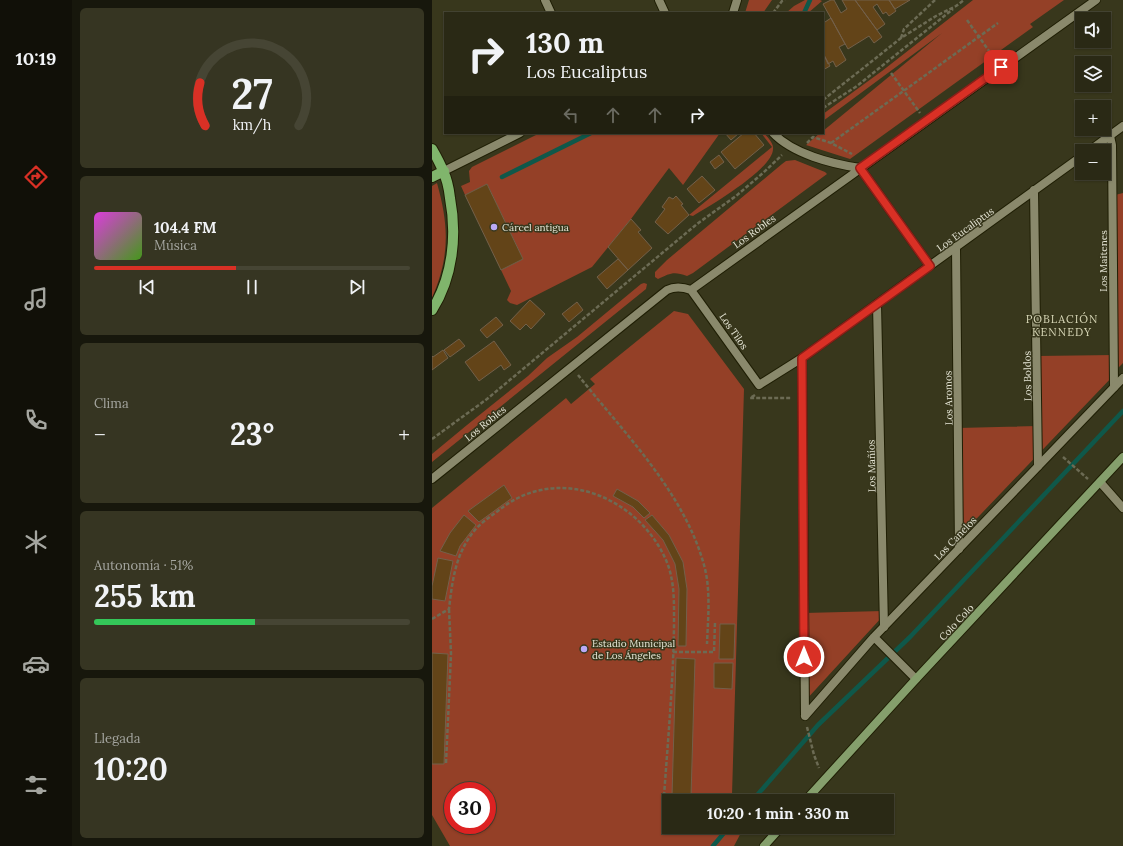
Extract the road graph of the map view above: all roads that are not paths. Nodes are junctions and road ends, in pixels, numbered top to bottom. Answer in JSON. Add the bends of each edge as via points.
{"nodes":[{"id":1,"x":544,"y":0,"type":"edge"},
{"id":2,"x":658,"y":0,"type":"edge"},
{"id":3,"x":738,"y":0,"type":"edge"},
{"id":4,"x":1096,"y":0,"type":"edge"},
{"id":5,"x":550,"y":12,"type":"edge"},
{"id":6,"x":664,"y":12,"type":"edge"},
{"id":7,"x":734,"y":12,"type":"edge"},
{"id":8,"x":1123,"y":126,"type":"edge"},
{"id":9,"x":518,"y":134,"type":"edge"},
{"id":10,"x":774,"y":134,"type":"edge"},
{"id":11,"x":1111,"y":135,"type":"edge"},
{"id":12,"x":1110,"y":136,"type":"joint"},
{"id":13,"x":1099,"y":144,"type":"edge"},
{"id":14,"x":432,"y":149,"type":"edge"},
{"id":15,"x":1075,"y":161,"type":"edge"},
{"id":16,"x":860,"y":168,"type":"junction"},
{"id":17,"x":444,"y":171,"type":"junction"},
{"id":18,"x":432,"y":177,"type":"edge"},
{"id":19,"x":1034,"y":190,"type":"junction"},
{"id":20,"x":956,"y":248,"type":"junction"},
{"id":21,"x":930,"y":266,"type":"junction"},
{"id":22,"x":691,"y":290,"type":"junction"},
{"id":23,"x":877,"y":304,"type":"junction"},
{"id":24,"x":432,"y":310,"type":"edge"},
{"id":25,"x":802,"y":358,"type":"junction"},
{"id":26,"x":1123,"y":378,"type":"edge"},
{"id":27,"x":760,"y":385,"type":"joint"},
{"id":28,"x":1114,"y":387,"type":"junction"},
{"id":29,"x":1123,"y":457,"type":"edge"},
{"id":30,"x":1038,"y":466,"type":"junction"},
{"id":31,"x":432,"y":479,"type":"edge"},
{"id":32,"x":1100,"y":482,"type":"junction"},
{"id":33,"x":1123,"y":508,"type":"edge"},
{"id":34,"x":959,"y":548,"type":"junction"},
{"id":35,"x":884,"y":627,"type":"junction"},
{"id":36,"x":874,"y":637,"type":"junction"},
{"id":37,"x":916,"y":679,"type":"junction"},
{"id":38,"x":811,"y":794,"type":"edge"},
{"id":39,"x":775,"y":834,"type":"edge"},
{"id":40,"x":764,"y":846,"type":"edge"}],
"edges":[{"from":1,"to":5,"type":"street"},
{"from":2,"to":6,"type":"street"},
{"from":3,"to":7,"type":"street"},
{"from":4,"to":16,"type":"street","name":"Los Robles"},
{"from":8,"to":11,"type":"street"},
{"from":9,"to":17,"type":"street"},
{"from":10,"to":16,"type":"street","via":[[790,147],[800,151],[841,165]]},
{"from":12,"to":13,"type":"street"},
{"from":12,"to":28,"type":"street","name":"Los Maitenes"},
{"from":14,"to":17,"type":"main road"},
{"from":15,"to":19,"type":"street","name":"Los Eucaliptus"},
{"from":16,"to":21,"type":"street"},
{"from":16,"to":22,"type":"street","name":"Los Robles"},
{"from":17,"to":18,"type":"main road"},
{"from":17,"to":24,"type":"main road","via":[[453,211],[453,248],[446,278]]},
{"from":19,"to":20,"type":"street","name":"Los Eucaliptus"},
{"from":19,"to":30,"type":"street","name":"Los Boldos"},
{"from":20,"to":21,"type":"street","name":"Los Eucaliptus"},
{"from":20,"to":34,"type":"street","name":"Los Aromos"},
{"from":21,"to":23,"type":"street","name":"Los Eucaliptus"},
{"from":22,"to":27,"type":"street","name":"Los Tilos"},
{"from":22,"to":31,"type":"street","name":"Los Robles","via":[[672,288],[663,293]]},
{"from":23,"to":25,"type":"street","name":"Los Eucaliptus"},
{"from":23,"to":35,"type":"street","name":"Los Mañíos"},
{"from":25,"to":27,"type":"street","name":"Los Eucaliptus"},
{"from":25,"to":36,"type":"street","name":"Los Canelos","via":[[805,716]]},
{"from":26,"to":28,"type":"street","name":"Los Canelos"},
{"from":28,"to":30,"type":"street","name":"Los Canelos"},
{"from":29,"to":32,"type":"main road","name":"Colo Colo"},
{"from":30,"to":34,"type":"street","name":"Los Canelos"},
{"from":32,"to":33,"type":"street"},
{"from":32,"to":37,"type":"main road","name":"Colo Colo"},
{"from":34,"to":35,"type":"street","name":"Los Canelos"},
{"from":35,"to":36,"type":"street","name":"Los Canelos"},
{"from":36,"to":37,"type":"street"},
{"from":37,"to":38,"type":"main road","name":"Colo Colo"},
{"from":39,"to":40,"type":"main road"}]}
